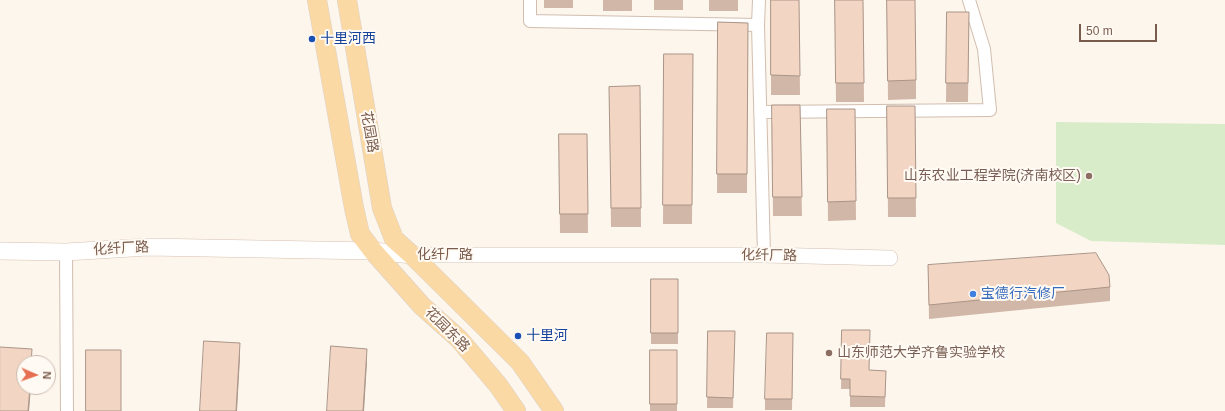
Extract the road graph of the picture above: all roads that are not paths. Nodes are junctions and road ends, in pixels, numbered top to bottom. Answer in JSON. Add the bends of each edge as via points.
{"nodes":[{"id":1,"x":318,"y":0,"type":"edge"},
{"id":2,"x":346,"y":0,"type":"edge"},
{"id":3,"x":530,"y":0,"type":"edge"},
{"id":4,"x":759,"y":0,"type":"edge"},
{"id":5,"x":969,"y":0,"type":"edge"},
{"id":6,"x":758,"y":25,"type":"junction"},
{"id":7,"x":760,"y":112,"type":"junction"},
{"id":8,"x":0,"y":251,"type":"edge"},
{"id":9,"x":66,"y":252,"type":"junction"},
{"id":10,"x":373,"y":252,"type":"junction"},
{"id":11,"x":412,"y":255,"type":"junction"},
{"id":12,"x":764,"y":255,"type":"junction"},
{"id":13,"x":890,"y":258,"type":"dead end"},
{"id":14,"x":67,"y":411,"type":"edge"},
{"id":15,"x":516,"y":411,"type":"edge"},
{"id":16,"x":554,"y":411,"type":"edge"}],
"edges":[{"from":1,"to":10,"type":"main road","name":"花园路","via":[[354,208],[360,234]]},
{"from":2,"to":11,"type":"main road","name":"花园路","via":[[382,208],[394,239]]},
{"from":3,"to":6,"type":"street","via":[[530,22]]},
{"from":4,"to":6,"type":"street"},
{"from":5,"to":7,"type":"street","via":[[984,49],[990,110]]},
{"from":6,"to":7,"type":"street"},
{"from":7,"to":12,"type":"street"},
{"from":8,"to":9,"type":"main road","name":"化纤厂路"},
{"from":9,"to":10,"type":"main road","name":"化纤厂路","via":[[148,247]]},
{"from":9,"to":14,"type":"street"},
{"from":10,"to":11,"type":"main road","name":"化纤厂路"},
{"from":10,"to":15,"type":"main road","name":"花园东路","via":[[422,306],[459,339],[498,385]]},
{"from":11,"to":12,"type":"street","name":"化纤厂路"},
{"from":11,"to":16,"type":"main road","name":"花园东路","via":[[520,362]]},
{"from":12,"to":13,"type":"street","name":"化纤厂路"}]}
